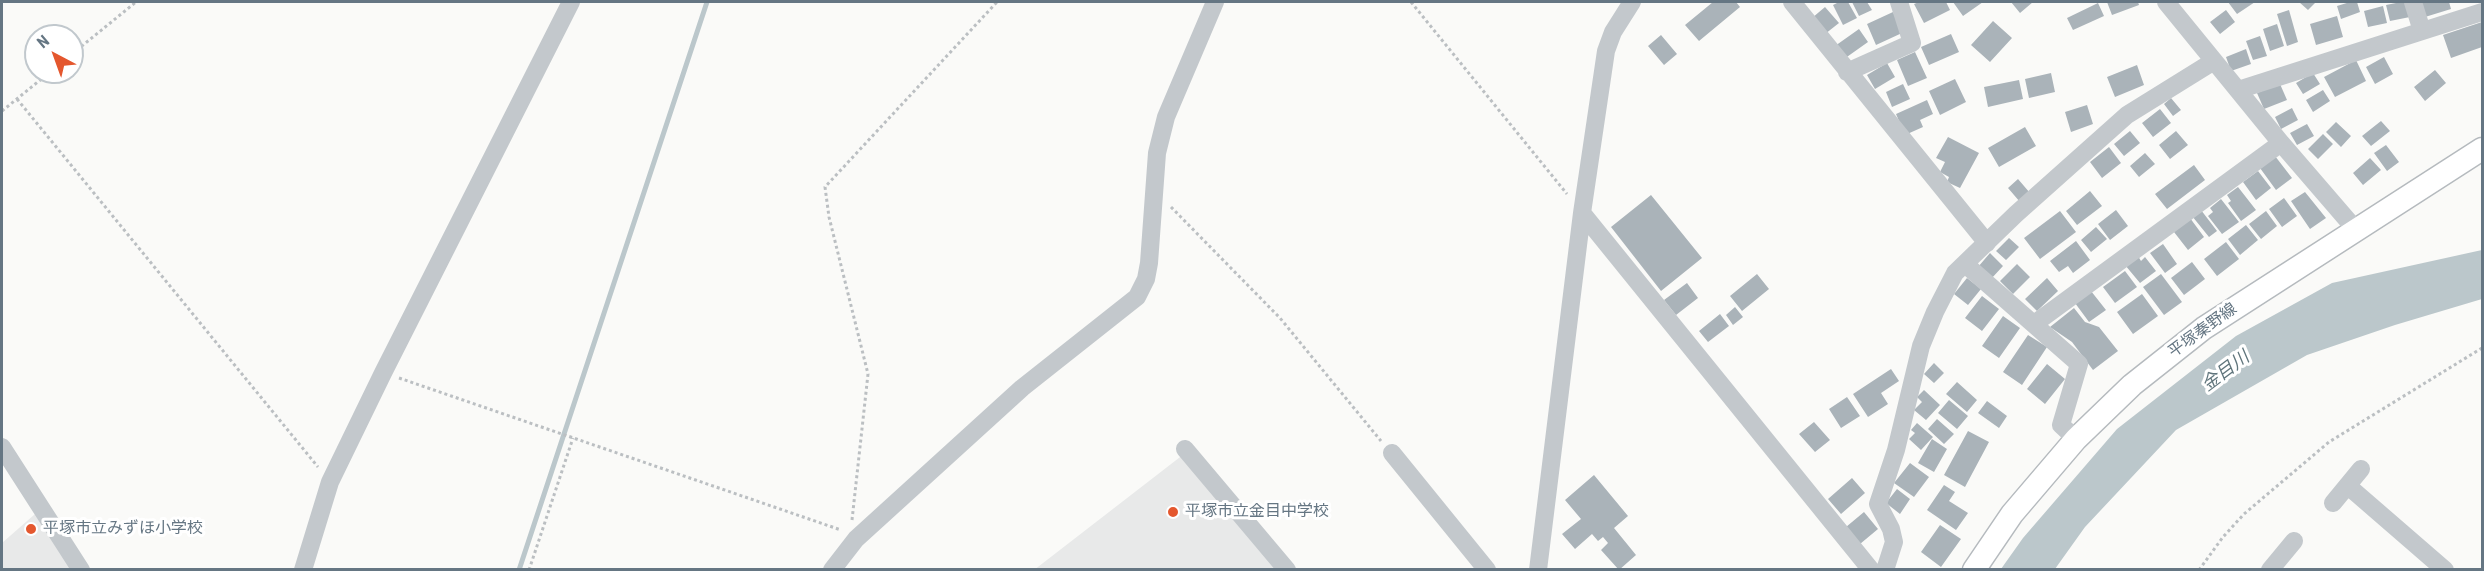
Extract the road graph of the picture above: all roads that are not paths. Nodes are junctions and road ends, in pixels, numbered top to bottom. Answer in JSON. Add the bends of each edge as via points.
{"nodes":[{"id":1,"x":571,"y":2,"type":"edge"},
{"id":2,"x":1215,"y":2,"type":"edge"},
{"id":3,"x":1632,"y":2,"type":"edge"},
{"id":4,"x":1792,"y":2,"type":"edge"},
{"id":5,"x":1899,"y":2,"type":"edge"},
{"id":6,"x":2166,"y":2,"type":"edge"},
{"id":7,"x":2413,"y":2,"type":"edge"},
{"id":8,"x":2482,"y":12,"type":"edge"},
{"id":9,"x":2422,"y":31,"type":"junction"},
{"id":10,"x":2214,"y":61,"type":"junction"},
{"id":11,"x":1847,"y":72,"type":"junction"},
{"id":12,"x":2238,"y":90,"type":"junction"},
{"id":13,"x":2281,"y":143,"type":"junction"},
{"id":14,"x":2482,"y":149,"type":"edge"},
{"id":15,"x":1582,"y":213,"type":"junction"},
{"id":16,"x":2356,"y":230,"type":"junction"},
{"id":17,"x":1987,"y":243,"type":"junction"},
{"id":18,"x":1965,"y":264,"type":"junction"},
{"id":19,"x":2034,"y":324,"type":"junction"},
{"id":20,"x":2076,"y":439,"type":"junction"},
{"id":21,"x":2,"y":447,"type":"edge"},
{"id":22,"x":1185,"y":449,"type":"dead end"},
{"id":23,"x":1392,"y":453,"type":"road end"},
{"id":24,"x":2361,"y":469,"type":"dead end"},
{"id":25,"x":2348,"y":486,"type":"junction"},
{"id":26,"x":2334,"y":503,"type":"dead end"},
{"id":27,"x":2294,"y":541,"type":"dead end"},
{"id":28,"x":2280,"y":566,"type":"edge"},
{"id":29,"x":81,"y":570,"type":"edge"},
{"id":30,"x":303,"y":570,"type":"edge"},
{"id":31,"x":832,"y":570,"type":"edge"},
{"id":32,"x":1287,"y":570,"type":"edge"},
{"id":33,"x":1487,"y":570,"type":"edge"},
{"id":34,"x":1538,"y":570,"type":"edge"},
{"id":35,"x":1871,"y":570,"type":"edge"},
{"id":36,"x":1885,"y":570,"type":"edge"},
{"id":37,"x":1974,"y":570,"type":"edge"},
{"id":38,"x":2445,"y":570,"type":"edge"}],
"edges":[{"from":1,"to":30,"type":"street","via":[[330,482]]},
{"from":2,"to":31,"type":"street","via":[[1166,117],[1157,153],[1149,263],[1137,297],[1022,388],[856,539]]},
{"from":3,"to":15,"type":"street","via":[[1606,51]]},
{"from":4,"to":11,"type":"street"},
{"from":5,"to":11,"type":"street","via":[[1912,43]]},
{"from":6,"to":10,"type":"street"},
{"from":7,"to":9,"type":"street"},
{"from":8,"to":9,"type":"street"},
{"from":9,"to":12,"type":"street"},
{"from":10,"to":12,"type":"street"},
{"from":10,"to":17,"type":"street","via":[[2127,115]]},
{"from":11,"to":17,"type":"street"},
{"from":12,"to":13,"type":"street"},
{"from":13,"to":16,"type":"street"},
{"from":13,"to":19,"type":"street"},
{"from":14,"to":16,"type":"main road","name":"平塚秦野線"},
{"from":15,"to":34,"type":"street"},
{"from":15,"to":35,"type":"street"},
{"from":16,"to":20,"type":"main road","name":"平塚秦野線","via":[[2204,328],[2132,385]]},
{"from":17,"to":18,"type":"street"},
{"from":18,"to":19,"type":"street"},
{"from":18,"to":36,"type":"street","via":[[1955,273],[1921,346],[1896,450],[1878,504],[1894,542]]},
{"from":19,"to":20,"type":"street","via":[[2079,364],[2061,425]]},
{"from":20,"to":37,"type":"main road","name":"平塚秦野線","via":[[2012,514]]},
{"from":21,"to":29,"type":"street"},
{"from":22,"to":32,"type":"street"},
{"from":23,"to":33,"type":"street"},
{"from":24,"to":25,"type":"street"},
{"from":25,"to":26,"type":"street"},
{"from":25,"to":38,"type":"street"},
{"from":27,"to":28,"type":"street"}]}
